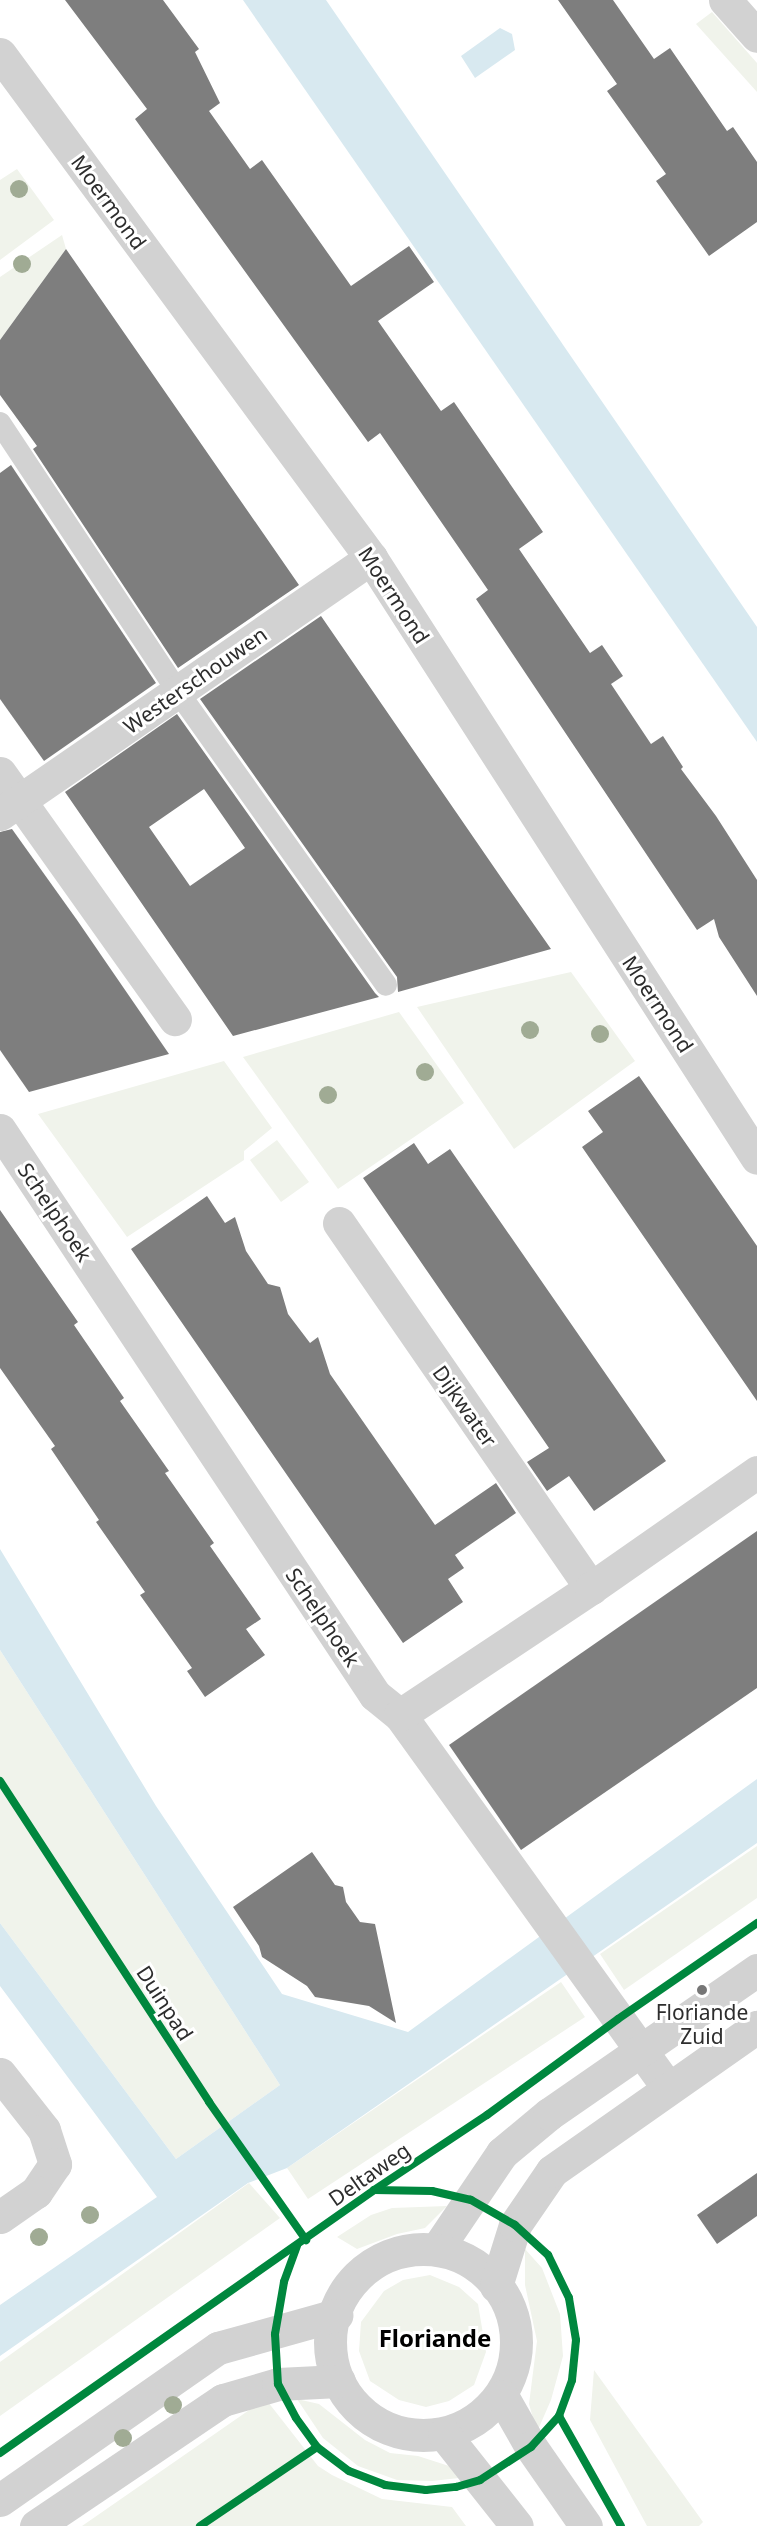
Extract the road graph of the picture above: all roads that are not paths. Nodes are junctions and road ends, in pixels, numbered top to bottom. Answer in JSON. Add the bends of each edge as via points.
{"nodes":[{"id":1,"x":725,"y":0,"type":"edge"},
{"id":2,"x":757,"y":36,"type":"edge"},
{"id":3,"x":0,"y":54,"type":"edge"},
{"id":4,"x":0,"y":423,"type":"edge"},
{"id":5,"x":371,"y":558,"type":"junction"},
{"id":6,"x":178,"y":692,"type":"junction"},
{"id":7,"x":0,"y":773,"type":"edge"},
{"id":8,"x":9,"y":808,"type":"edge"},
{"id":9,"x":386,"y":985,"type":"dead end"},
{"id":10,"x":175,"y":1019,"type":"dead end"},
{"id":11,"x":0,"y":1130,"type":"edge"},
{"id":12,"x":757,"y":1158,"type":"edge"},
{"id":13,"x":339,"y":1223,"type":"dead end"},
{"id":14,"x":757,"y":1472,"type":"edge"},
{"id":15,"x":591,"y":1588,"type":"junction"},
{"id":16,"x":400,"y":1715,"type":"junction"},
{"id":17,"x":757,"y":1970,"type":"edge"},
{"id":18,"x":757,"y":2027,"type":"edge"},
{"id":19,"x":641,"y":2049,"type":"junction"},
{"id":20,"x":0,"y":2074,"type":"edge"},
{"id":21,"x":668,"y":2088,"type":"junction"},
{"id":22,"x":0,"y":2217,"type":"edge"},
{"id":23,"x":437,"y":2249,"type":"junction"},
{"id":24,"x":496,"y":2286,"type":"junction"},
{"id":25,"x":336,"y":2314,"type":"junction"},
{"id":26,"x":339,"y":2380,"type":"junction"},
{"id":27,"x":502,"y":2397,"type":"junction"},
{"id":28,"x":444,"y":2434,"type":"junction"},
{"id":29,"x":0,"y":2500,"type":"edge"},
{"id":30,"x":36,"y":2526,"type":"edge"},
{"id":31,"x":517,"y":2526,"type":"edge"},
{"id":32,"x":586,"y":2526,"type":"edge"}],
"edges":[{"from":1,"to":2,"type":"street"},
{"from":3,"to":5,"type":"street","name":"Moermond"},
{"from":4,"to":6,"type":"lane"},
{"from":5,"to":6,"type":"street","name":"Westerschouwen"},
{"from":5,"to":12,"type":"street","name":"Moermond"},
{"from":6,"to":8,"type":"street","name":"Westerschouwen"},
{"from":6,"to":9,"type":"lane"},
{"from":7,"to":8,"type":"street"},
{"from":8,"to":10,"type":"street"},
{"from":11,"to":16,"type":"street","name":"Schelphoek","via":[[375,1695]]},
{"from":13,"to":15,"type":"street","name":"Dijkwater"},
{"from":14,"to":15,"type":"street"},
{"from":15,"to":16,"type":"street"},
{"from":16,"to":19,"type":"street","name":"Schelphoek"},
{"from":17,"to":19,"type":"street"},
{"from":18,"to":21,"type":"street"},
{"from":19,"to":21,"type":"street","name":"Schelphoek"},
{"from":19,"to":23,"type":"street","via":[[549,2114],[502,2153]]},
{"from":20,"to":22,"type":"street","via":[[44,2130],[55,2164],[36,2192]]},
{"from":21,"to":24,"type":"street","via":[[552,2171],[515,2225]]},
{"from":23,"to":24,"type":"street","via":[[479,2266]]},
{"from":23,"to":25,"type":"street","via":[[415,2248],[385,2254],[358,2272]]},
{"from":24,"to":27,"type":"street","via":[[512,2311],[518,2342]]},
{"from":25,"to":26,"type":"street","via":[[332,2356]]},
{"from":25,"to":29,"type":"street","via":[[218,2348]]},
{"from":26,"to":28,"type":"street","via":[[354,2406],[379,2426],[411,2436]]},
{"from":26,"to":30,"type":"street","via":[[278,2384],[223,2400]]},
{"from":27,"to":28,"type":"street","via":[[488,2410]]},
{"from":27,"to":32,"type":"street"},
{"from":28,"to":31,"type":"street"}]}
